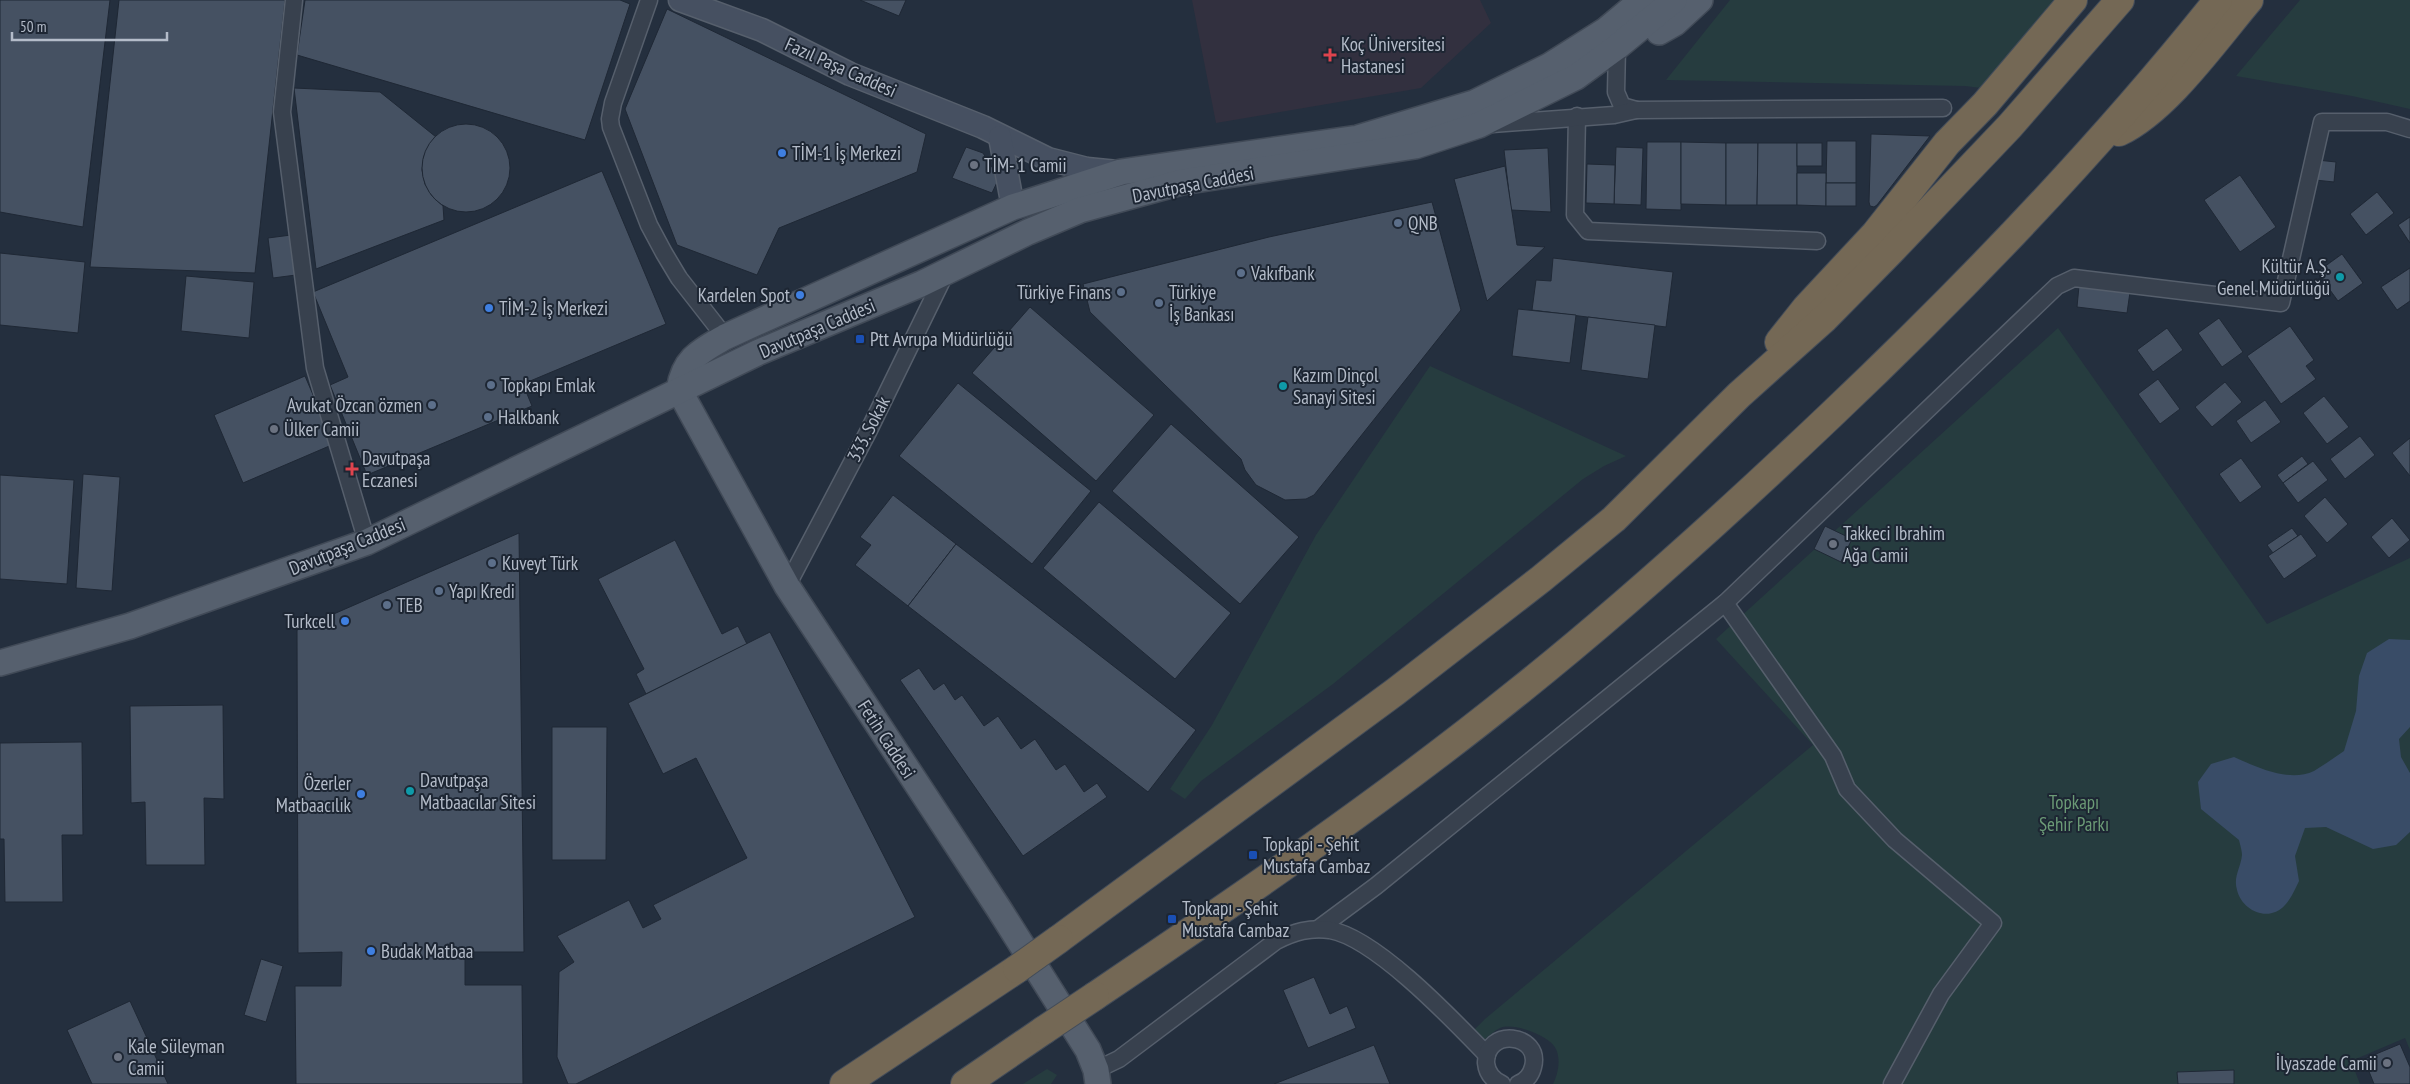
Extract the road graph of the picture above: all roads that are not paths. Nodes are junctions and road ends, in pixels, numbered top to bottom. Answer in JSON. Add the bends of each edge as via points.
{"nodes":[{"id":1,"x":294,"y":0,"type":"edge"},
{"id":2,"x":649,"y":0,"type":"edge"},
{"id":3,"x":680,"y":0,"type":"edge"},
{"id":4,"x":1642,"y":0,"type":"edge"},
{"id":5,"x":1674,"y":0,"type":"edge"},
{"id":6,"x":1700,"y":0,"type":"edge"},
{"id":7,"x":2074,"y":0,"type":"edge"},
{"id":8,"x":2120,"y":0,"type":"edge"},
{"id":9,"x":2218,"y":0,"type":"edge"},
{"id":10,"x":2249,"y":0,"type":"edge"},
{"id":11,"x":1617,"y":47,"type":"junction"},
{"id":12,"x":1943,"y":108,"type":"dead end"},
{"id":13,"x":1636,"y":110,"type":"junction"},
{"id":14,"x":1576,"y":116,"type":"junction"},
{"id":15,"x":1479,"y":125,"type":"junction"},
{"id":16,"x":2410,"y":129,"type":"edge"},
{"id":17,"x":1000,"y":137,"type":"junction"},
{"id":18,"x":2098,"y":142,"type":"junction"},
{"id":19,"x":1120,"y":172,"type":"junction"},
{"id":20,"x":1013,"y":207,"type":"junction"},
{"id":21,"x":1817,"y":241,"type":"dead end"},
{"id":22,"x":947,"y":270,"type":"junction"},
{"id":23,"x":829,"y":323,"type":"junction"},
{"id":24,"x":725,"y":337,"type":"junction"},
{"id":25,"x":679,"y":390,"type":"junction"},
{"id":26,"x":1739,"y":396,"type":"junction"},
{"id":27,"x":367,"y":542,"type":"junction"},
{"id":28,"x":786,"y":586,"type":"junction"},
{"id":29,"x":1725,"y":603,"type":"junction"},
{"id":30,"x":0,"y":663,"type":"edge"},
{"id":31,"x":1318,"y":929,"type":"junction"},
{"id":32,"x":1487,"y":1055,"type":"junction"},
{"id":33,"x":1097,"y":1077,"type":"edge"},
{"id":34,"x":844,"y":1084,"type":"edge"},
{"id":35,"x":965,"y":1084,"type":"edge"},
{"id":36,"x":1502,"y":1084,"type":"edge"},
{"id":37,"x":1518,"y":1084,"type":"edge"},
{"id":38,"x":1892,"y":1084,"type":"edge"}],
"edges":[{"from":1,"to":27,"type":"street","via":[[282,112],[312,350]]},
{"from":2,"to":24,"type":"street","via":[[613,104],[611,127],[649,225],[664,254]]},
{"from":3,"to":17,"type":"street","name":"Fazıl Paşa Caddesi","via":[[762,30],[850,74],[983,127]]},
{"from":4,"to":19,"type":"main road","name":"Davutpaşa Caddesi","via":[[1606,30],[1549,66],[1474,103],[1358,138]]},
{"from":5,"to":11,"type":"main road","name":"Davutpaşa Caddesi"},
{"from":6,"to":11,"type":"main road","via":[[1662,31]]},
{"from":7,"to":26,"type":"highway","via":[[1947,143],[1875,234],[1806,308]]},
{"from":8,"to":26,"type":"highway","via":[[2023,111],[1897,245],[1825,318]]},
{"from":9,"to":18,"type":"highway"},
{"from":10,"to":18,"type":"highway","via":[[2147,114]]},
{"from":11,"to":13,"type":"street","via":[[1616,92],[1622,106]]},
{"from":11,"to":15,"type":"main road","name":"Davutpaşa Caddesi","via":[[1576,77]]},
{"from":12,"to":13,"type":"street"},
{"from":13,"to":14,"type":"street","via":[[1614,115]]},
{"from":14,"to":15,"type":"street"},
{"from":14,"to":21,"type":"street","via":[[1576,215],[1588,231]]},
{"from":15,"to":22,"type":"main road","name":"Davutpaşa Caddesi","via":[[1415,146],[1182,182],[1137,194],[1080,210]]},
{"from":16,"to":29,"type":"street","via":[[2387,122],[2322,122],[2280,303],[2074,278],[2057,286]]},
{"from":17,"to":19,"type":"street","name":"Fazıl Paşa Caddesi","via":[[1048,160]]},
{"from":17,"to":20,"type":"street"},
{"from":18,"to":35,"type":"highway","bridge":true,"via":[[1905,345],[1734,506],[1606,619],[1482,721],[1336,830]]},
{"from":19,"to":20,"type":"main road","name":"Davutpaşa Caddesi"},
{"from":20,"to":23,"type":"main road","via":[[1008,216],[980,235],[856,295]]},
{"from":20,"to":24,"type":"main road","name":"Davutpaşa Caddesi"},
{"from":22,"to":23,"type":"main road","name":"Davutpaşa Caddesi"},
{"from":22,"to":28,"type":"street","name":"333. Sokak","via":[[868,432]]},
{"from":23,"to":25,"type":"main road","name":"Davutpaşa Caddesi"},
{"from":24,"to":25,"type":"main road","name":"Davutpaşa Caddesi","via":[[688,363]]},
{"from":25,"to":27,"type":"main road","name":"Davutpaşa Caddesi"},
{"from":25,"to":28,"type":"main road","name":"Fetih Caddesi"},
{"from":26,"to":34,"type":"highway","bridge":true,"via":[[1614,519],[1541,579],[1291,770],[1059,939]]},
{"from":27,"to":30,"type":"main road","name":"Davutpaşa Caddesi","via":[[130,626]]},
{"from":28,"to":33,"type":"main road","name":"Fetih Caddesi","via":[[999,909],[1088,1050]]},
{"from":29,"to":31,"type":"street","via":[[1376,886]]},
{"from":29,"to":38,"type":"street","via":[[1833,756],[1847,789],[1895,840],[1993,923],[1941,994]]},
{"from":31,"to":32,"type":"street","via":[[1332,930],[1373,950],[1395,966]]},
{"from":31,"to":33,"type":"street","via":[[1296,931],[1276,941]]},
{"from":32,"to":36,"type":"street","via":[[1488,1071]]},
{"from":32,"to":37,"type":"street","via":[[1494,1043],[1502,1039],[1513,1038],[1527,1044],[1534,1054],[1533,1071]]}]}
